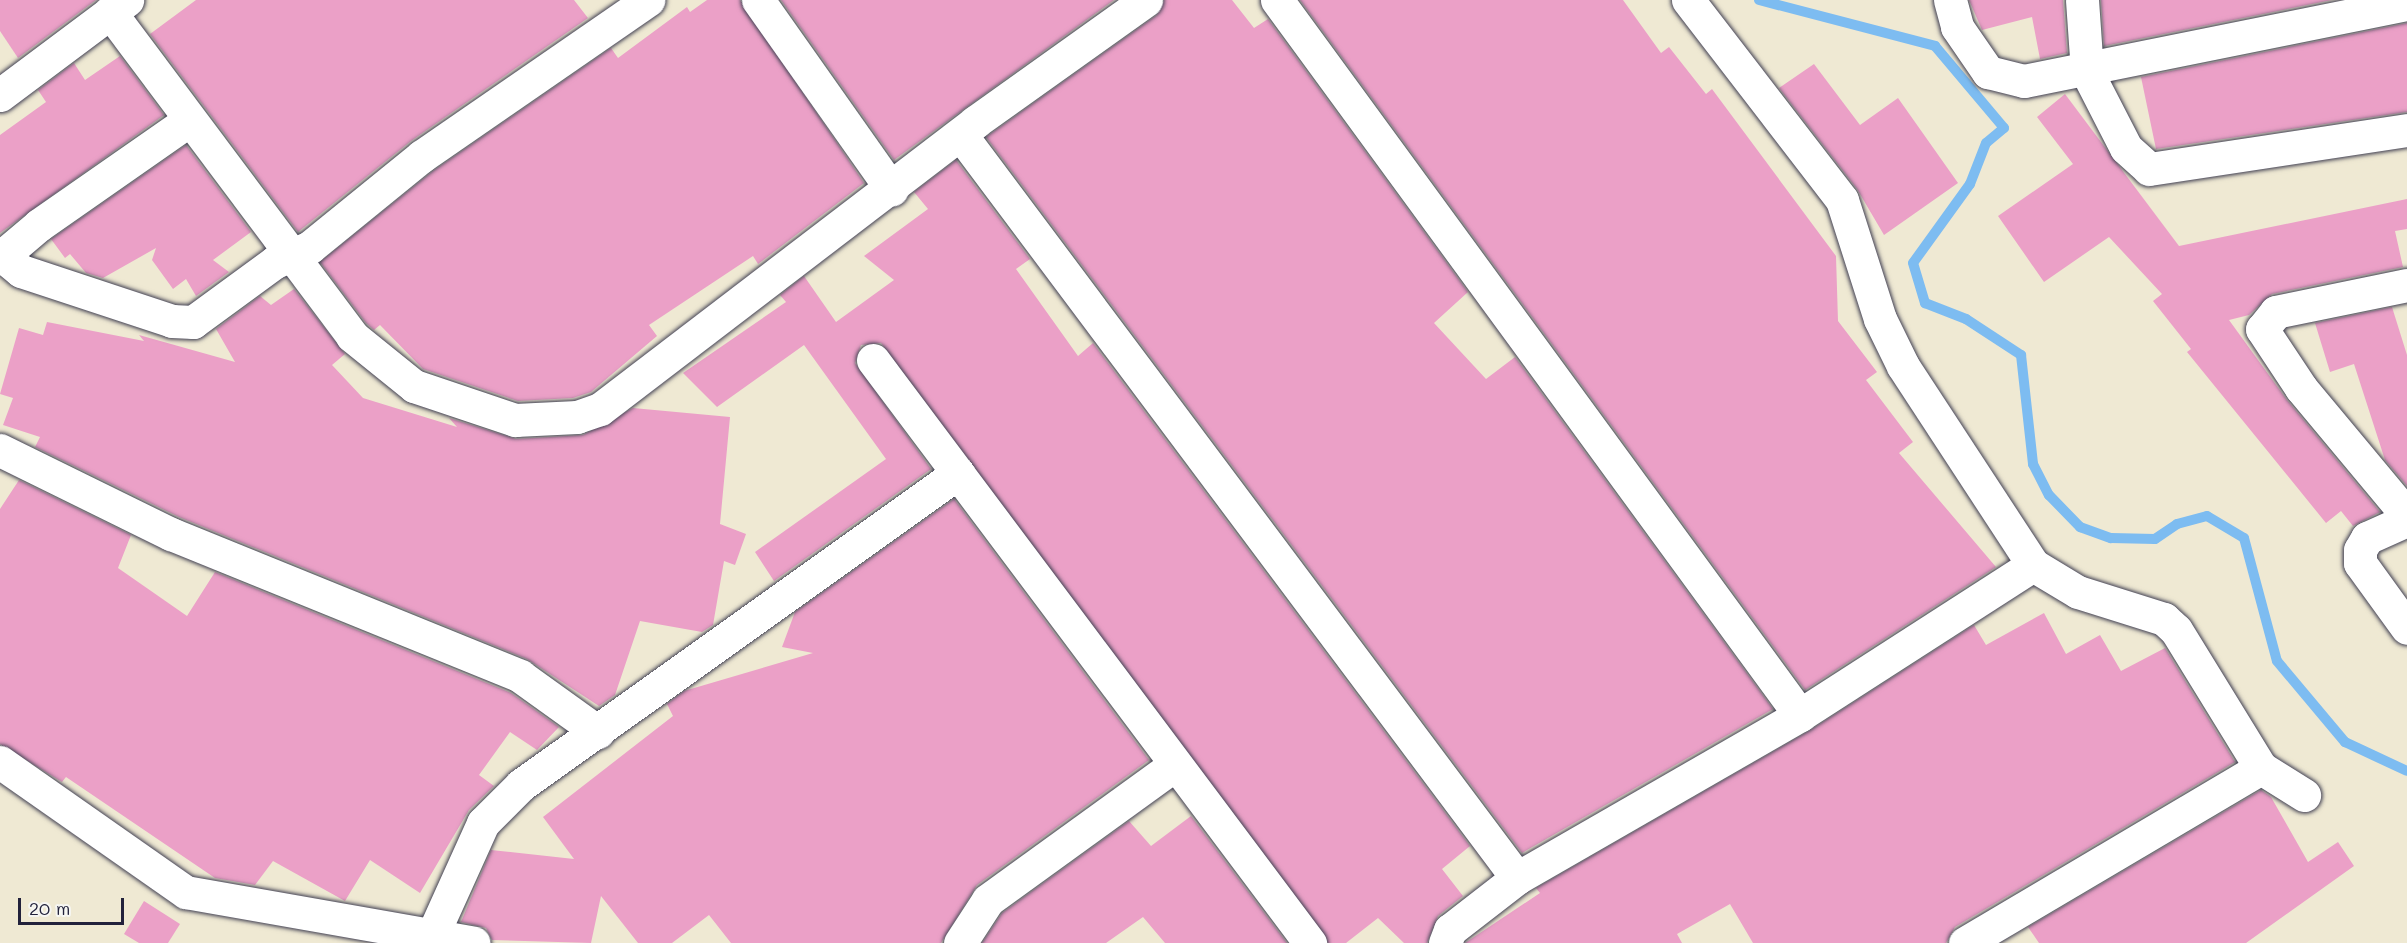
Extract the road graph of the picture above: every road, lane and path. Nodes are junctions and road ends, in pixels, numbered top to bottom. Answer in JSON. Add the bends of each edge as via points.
{"nodes":[{"id":1,"x":648,"y":0,"type":"edge"},
{"id":2,"x":758,"y":0,"type":"edge"},
{"id":3,"x":1146,"y":0,"type":"edge"},
{"id":4,"x":1277,"y":0,"type":"edge"},
{"id":5,"x":1688,"y":0,"type":"edge"},
{"id":6,"x":1950,"y":0,"type":"edge"},
{"id":7,"x":2082,"y":0,"type":"edge"},
{"id":8,"x":2407,"y":4,"type":"edge"},
{"id":9,"x":118,"y":6,"type":"edge"},
{"id":10,"x":2087,"y":72,"type":"junction"},
{"id":11,"x":0,"y":95,"type":"edge"},
{"id":12,"x":188,"y":121,"type":"junction"},
{"id":13,"x":2407,"y":130,"type":"edge"},
{"id":14,"x":961,"y":135,"type":"junction"},
{"id":15,"x":892,"y":190,"type":"junction"},
{"id":16,"x":294,"y":254,"type":"junction"},
{"id":17,"x":2407,"y":285,"type":"edge"},
{"id":18,"x":873,"y":360,"type":"dead end"},
{"id":19,"x":0,"y":450,"type":"edge"},
{"id":20,"x":957,"y":473,"type":"junction"},
{"id":21,"x":2407,"y":515,"type":"edge"},
{"id":22,"x":2407,"y":520,"type":"edge"},
{"id":23,"x":2033,"y":564,"type":"junction"},
{"id":24,"x":2407,"y":628,"type":"edge"},
{"id":25,"x":1800,"y":716,"type":"junction"},
{"id":26,"x":598,"y":732,"type":"junction"},
{"id":27,"x":0,"y":762,"type":"edge"},
{"id":28,"x":1173,"y":766,"type":"junction"},
{"id":29,"x":2260,"y":768,"type":"junction"},
{"id":30,"x":2304,"y":795,"type":"dead end"},
{"id":31,"x":1517,"y":878,"type":"junction"},
{"id":32,"x":432,"y":936,"type":"junction"},
{"id":33,"x":474,"y":943,"type":"edge"},
{"id":34,"x":960,"y":943,"type":"edge"},
{"id":35,"x":1310,"y":943,"type":"edge"},
{"id":36,"x":1445,"y":943,"type":"edge"},
{"id":37,"x":1965,"y":943,"type":"edge"}],
"edges":[{"from":1,"to":16,"type":"street","via":[[422,156]]},
{"from":2,"to":15,"type":"street"},
{"from":3,"to":14,"type":"street"},
{"from":4,"to":25,"type":"street"},
{"from":5,"to":23,"type":"street","via":[[1842,200],[1899,359]]},
{"from":6,"to":10,"type":"street","via":[[1957,27],[1988,72],[2024,81]]},
{"from":7,"to":10,"type":"street"},
{"from":8,"to":10,"type":"street"},
{"from":9,"to":11,"type":"street"},
{"from":9,"to":12,"type":"street"},
{"from":10,"to":13,"type":"street","via":[[2126,148],[2140,164],[2156,171]]},
{"from":12,"to":16,"type":"street"},
{"from":12,"to":16,"type":"street","via":[[39,225],[7,252],[10,262],[21,272],[172,321],[193,322]]},
{"from":14,"to":15,"type":"street"},
{"from":14,"to":31,"type":"street"},
{"from":15,"to":16,"type":"street","via":[[600,409],[577,417],[515,420],[414,386],[352,336]]},
{"from":17,"to":21,"type":"street","via":[[2276,312],[2262,329],[2301,388]]},
{"from":18,"to":20,"type":"street"},
{"from":19,"to":26,"type":"street","via":[[171,534],[520,676]]},
{"from":20,"to":26,"type":"street"},
{"from":20,"to":28,"type":"street"},
{"from":22,"to":24,"type":"street","via":[[2367,538],[2360,550],[2360,563]]},
{"from":23,"to":25,"type":"street"},
{"from":23,"to":29,"type":"street","via":[[2078,592],[2137,606],[2170,624]]},
{"from":25,"to":31,"type":"street"},
{"from":26,"to":32,"type":"street","via":[[521,785],[483,823]]},
{"from":27,"to":32,"type":"street","via":[[186,892]]},
{"from":28,"to":34,"type":"street","via":[[988,900]]},
{"from":28,"to":35,"type":"street"},
{"from":29,"to":30,"type":"street"},
{"from":29,"to":37,"type":"street"},
{"from":31,"to":36,"type":"street","via":[[1450,930]]},
{"from":32,"to":33,"type":"street"}]}
